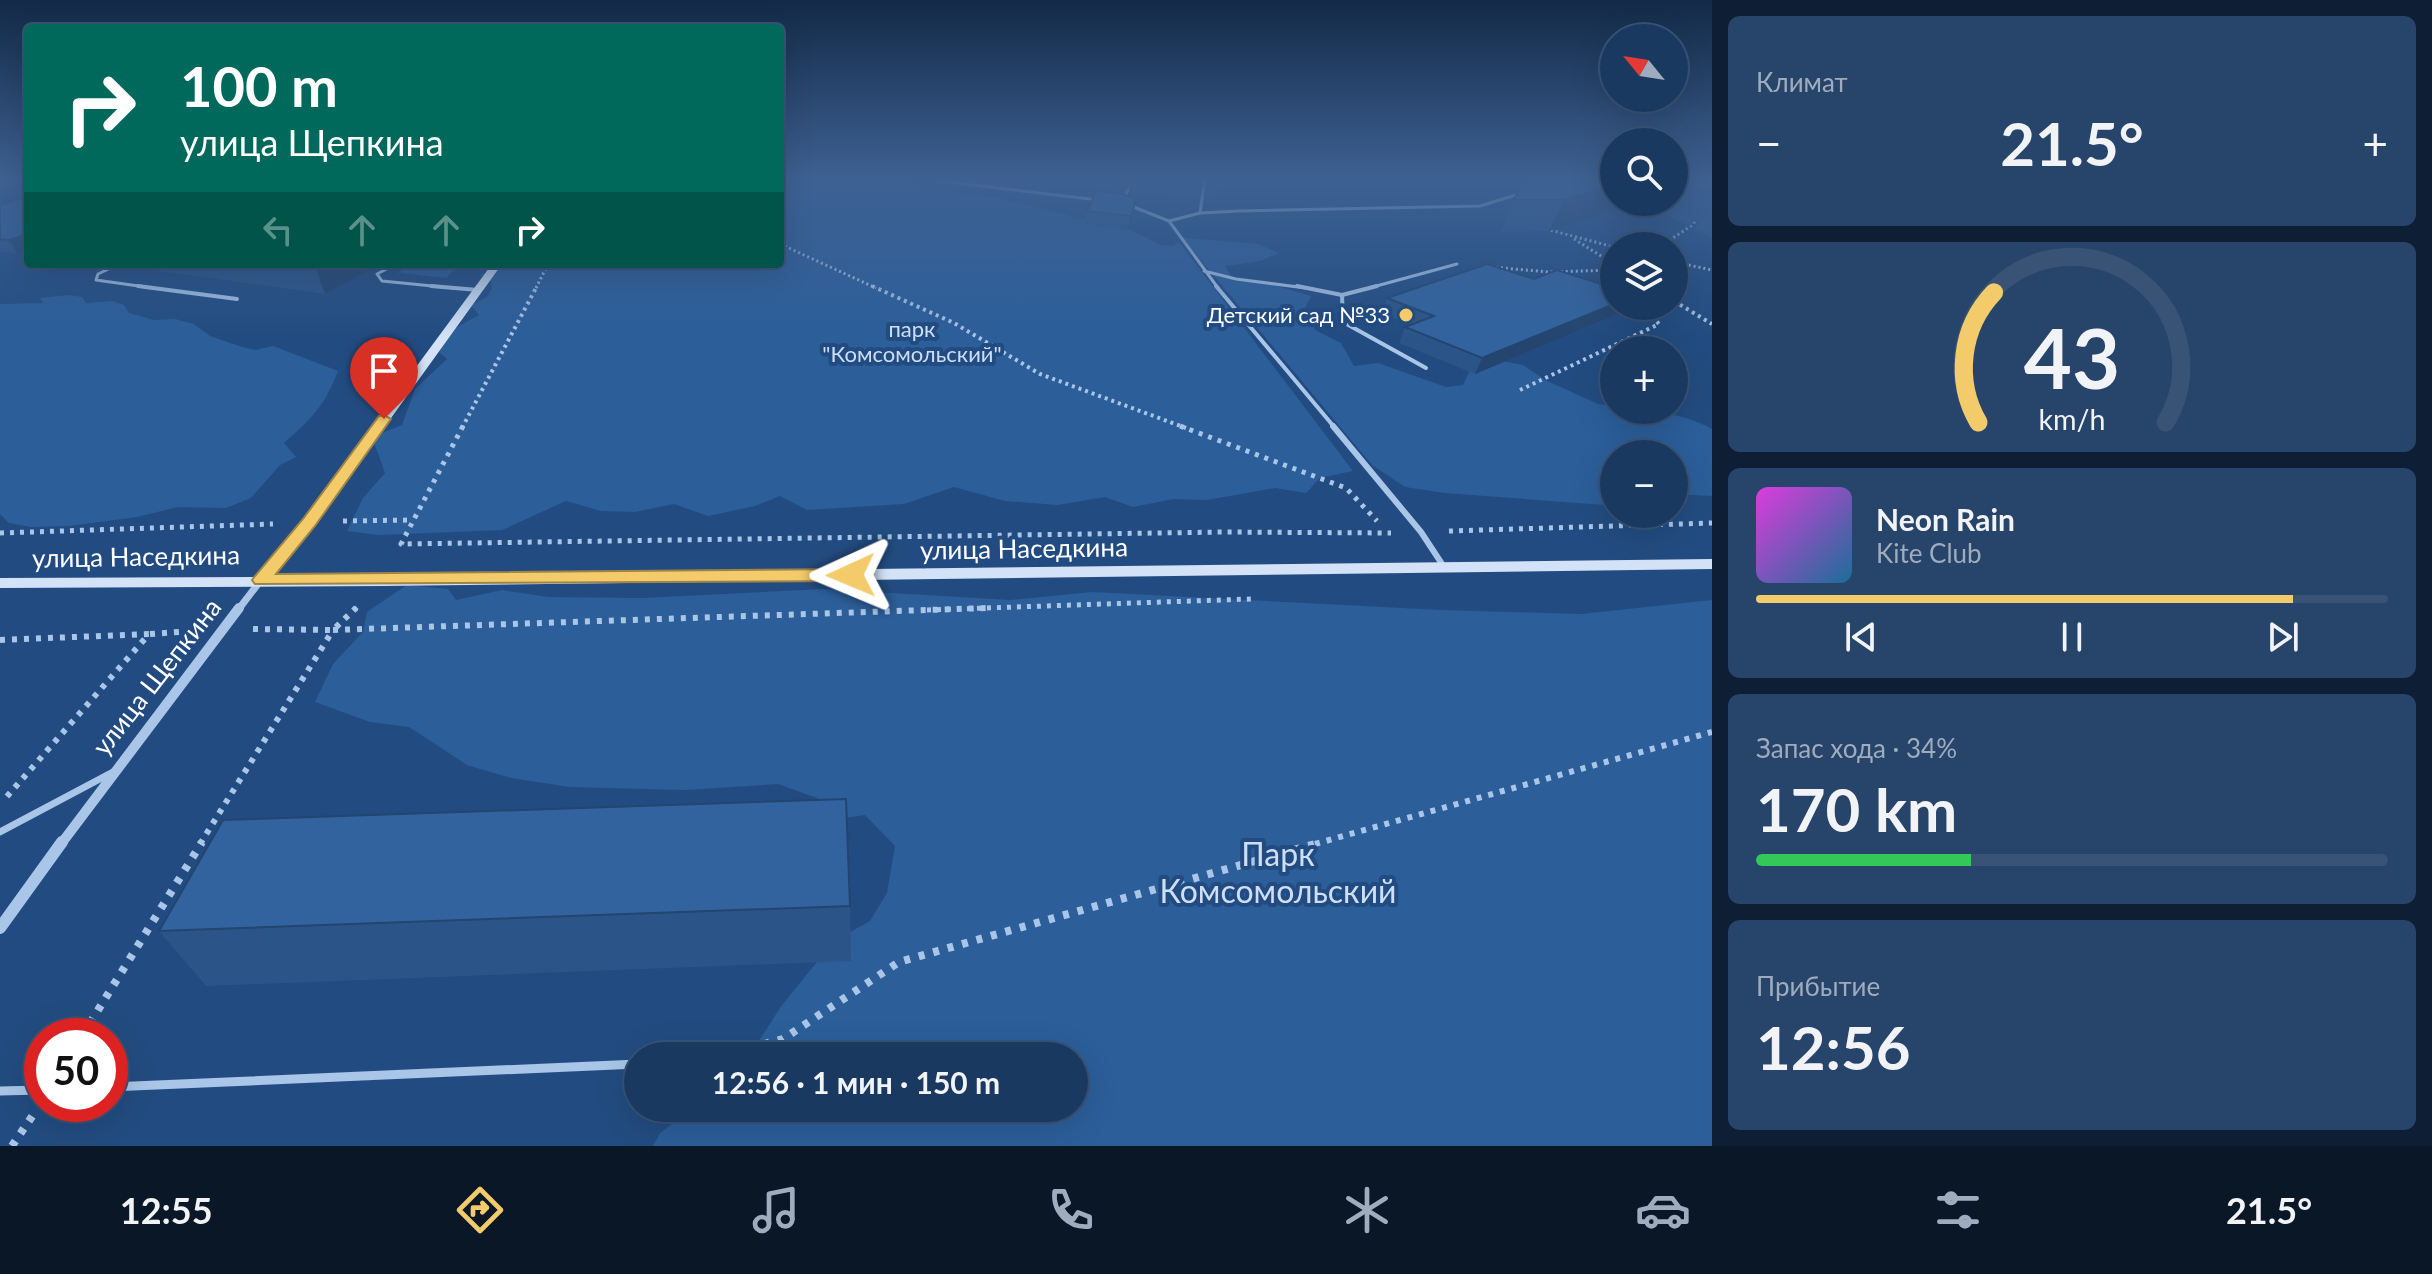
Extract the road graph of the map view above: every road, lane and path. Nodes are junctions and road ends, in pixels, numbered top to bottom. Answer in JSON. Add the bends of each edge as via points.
{"nodes":[{"id":1,"x":1176,"y":231,"type":"edge"},
{"id":2,"x":1555,"y":231,"type":"edge"},
{"id":3,"x":1568,"y":236,"type":"junction"},
{"id":4,"x":1600,"y":244,"type":"edge"},
{"id":5,"x":784,"y":246,"type":"edge"},
{"id":6,"x":1600,"y":255,"type":"edge"},
{"id":7,"x":1457,"y":264,"type":"joint"},
{"id":8,"x":1688,"y":265,"type":"edge"},
{"id":9,"x":111,"y":268,"type":"edge"},
{"id":10,"x":388,"y":268,"type":"edge"},
{"id":11,"x":494,"y":268,"type":"edge"},
{"id":12,"x":546,"y":268,"type":"edge"},
{"id":13,"x":1712,"y":270,"type":"edge"},
{"id":14,"x":1204,"y":271,"type":"junction"},
{"id":15,"x":1600,"y":271,"type":"edge"},
{"id":16,"x":478,"y":290,"type":"junction"},
{"id":17,"x":1342,"y":295,"type":"junction"},
{"id":18,"x":237,"y":299,"type":"dead end"},
{"id":19,"x":1688,"y":309,"type":"edge"},
{"id":20,"x":1655,"y":320,"type":"edge"},
{"id":21,"x":1712,"y":324,"type":"edge"},
{"id":22,"x":1426,"y":368,"type":"dead end"},
{"id":23,"x":1520,"y":390,"type":"dead end"},
{"id":24,"x":413,"y":520,"type":"junction"},
{"id":25,"x":309,"y":522,"type":"junction"},
{"id":26,"x":1712,"y":523,"type":"edge"},
{"id":27,"x":1421,"y":532,"type":"junction"},
{"id":28,"x":0,"y":533,"type":"edge"},
{"id":29,"x":1388,"y":533,"type":"junction"},
{"id":30,"x":401,"y":544,"type":"junction"},
{"id":31,"x":1712,"y":564,"type":"edge"},
{"id":32,"x":1444,"y":567,"type":"junction"},
{"id":33,"x":261,"y":580,"type":"junction"},
{"id":34,"x":383,"y":581,"type":"junction"},
{"id":35,"x":0,"y":583,"type":"edge"},
{"id":36,"x":1253,"y":599,"type":"dead end"},
{"id":37,"x":225,"y":629,"type":"junction"},
{"id":38,"x":333,"y":630,"type":"junction"},
{"id":39,"x":149,"y":634,"type":"junction"},
{"id":40,"x":0,"y":640,"type":"edge"},
{"id":41,"x":1712,"y":732,"type":"edge"},
{"id":42,"x":113,"y":772,"type":"junction"},
{"id":43,"x":0,"y":805,"type":"edge"},
{"id":44,"x":0,"y":832,"type":"edge"},
{"id":45,"x":0,"y":928,"type":"edge"},
{"id":46,"x":93,"y":1018,"type":"edge"},
{"id":47,"x":772,"y":1042,"type":"edge"},
{"id":48,"x":624,"y":1065,"type":"edge"},
{"id":49,"x":128,"y":1086,"type":"edge"},
{"id":50,"x":24,"y":1090,"type":"edge"},
{"id":51,"x":0,"y":1091,"type":"edge"},
{"id":52,"x":28,"y":1122,"type":"edge"},
{"id":53,"x":12,"y":1146,"type":"edge"}],
"edges":[{"from":1,"to":14,"type":"lane"},
{"from":2,"to":3,"type":"path"},
{"from":3,"to":4,"type":"path"},
{"from":3,"to":6,"type":"path"},
{"from":5,"to":29,"type":"path","via":[[954,323],[1040,374],[1346,488]]},
{"from":7,"to":15,"type":"path"},
{"from":7,"to":17,"type":"lane"},
{"from":8,"to":13,"type":"path"},
{"from":9,"to":18,"type":"lane","via":[[96,280]]},
{"from":10,"to":16,"type":"lane","via":[[377,274],[382,281]]},
{"from":11,"to":16,"type":"main road","name":"улица Щепкина"},
{"from":12,"to":24,"type":"path"},
{"from":14,"to":17,"type":"lane"},
{"from":14,"to":27,"type":"lane"},
{"from":16,"to":25,"type":"main road","name":"улица Щепкина"},
{"from":17,"to":22,"type":"lane","via":[[1343,322]]},
{"from":19,"to":21,"type":"path"},
{"from":20,"to":23,"type":"path","via":[[1659,324]]},
{"from":24,"to":25,"type":"path"},
{"from":24,"to":30,"type":"path"},
{"from":25,"to":28,"type":"path"},
{"from":25,"to":33,"type":"main road","name":"улица Щепкина"},
{"from":26,"to":27,"type":"path"},
{"from":27,"to":29,"type":"path"},
{"from":27,"to":32,"type":"lane"},
{"from":29,"to":30,"type":"path"},
{"from":30,"to":34,"type":"path"},
{"from":31,"to":32,"type":"main road","name":"улица Наседкина"},
{"from":32,"to":34,"type":"main road","name":"улица Наседкина"},
{"from":33,"to":34,"type":"main road","name":"улица Наседкина"},
{"from":33,"to":35,"type":"main road","name":"улица Наседкина"},
{"from":33,"to":37,"type":"street","name":"улица Щепкина"},
{"from":34,"to":38,"type":"path"},
{"from":36,"to":38,"type":"path"},
{"from":37,"to":38,"type":"path"},
{"from":37,"to":39,"type":"path"},
{"from":37,"to":42,"type":"street","name":"улица Щепкина"},
{"from":38,"to":46,"type":"path"},
{"from":39,"to":40,"type":"path"},
{"from":39,"to":43,"type":"path"},
{"from":41,"to":47,"type":"path","via":[[899,962]]},
{"from":42,"to":44,"type":"lane"},
{"from":42,"to":45,"type":"street","name":"улица Щепкина"},
{"from":48,"to":49,"type":"lane"},
{"from":50,"to":51,"type":"lane"},
{"from":52,"to":53,"type":"path"}]}
